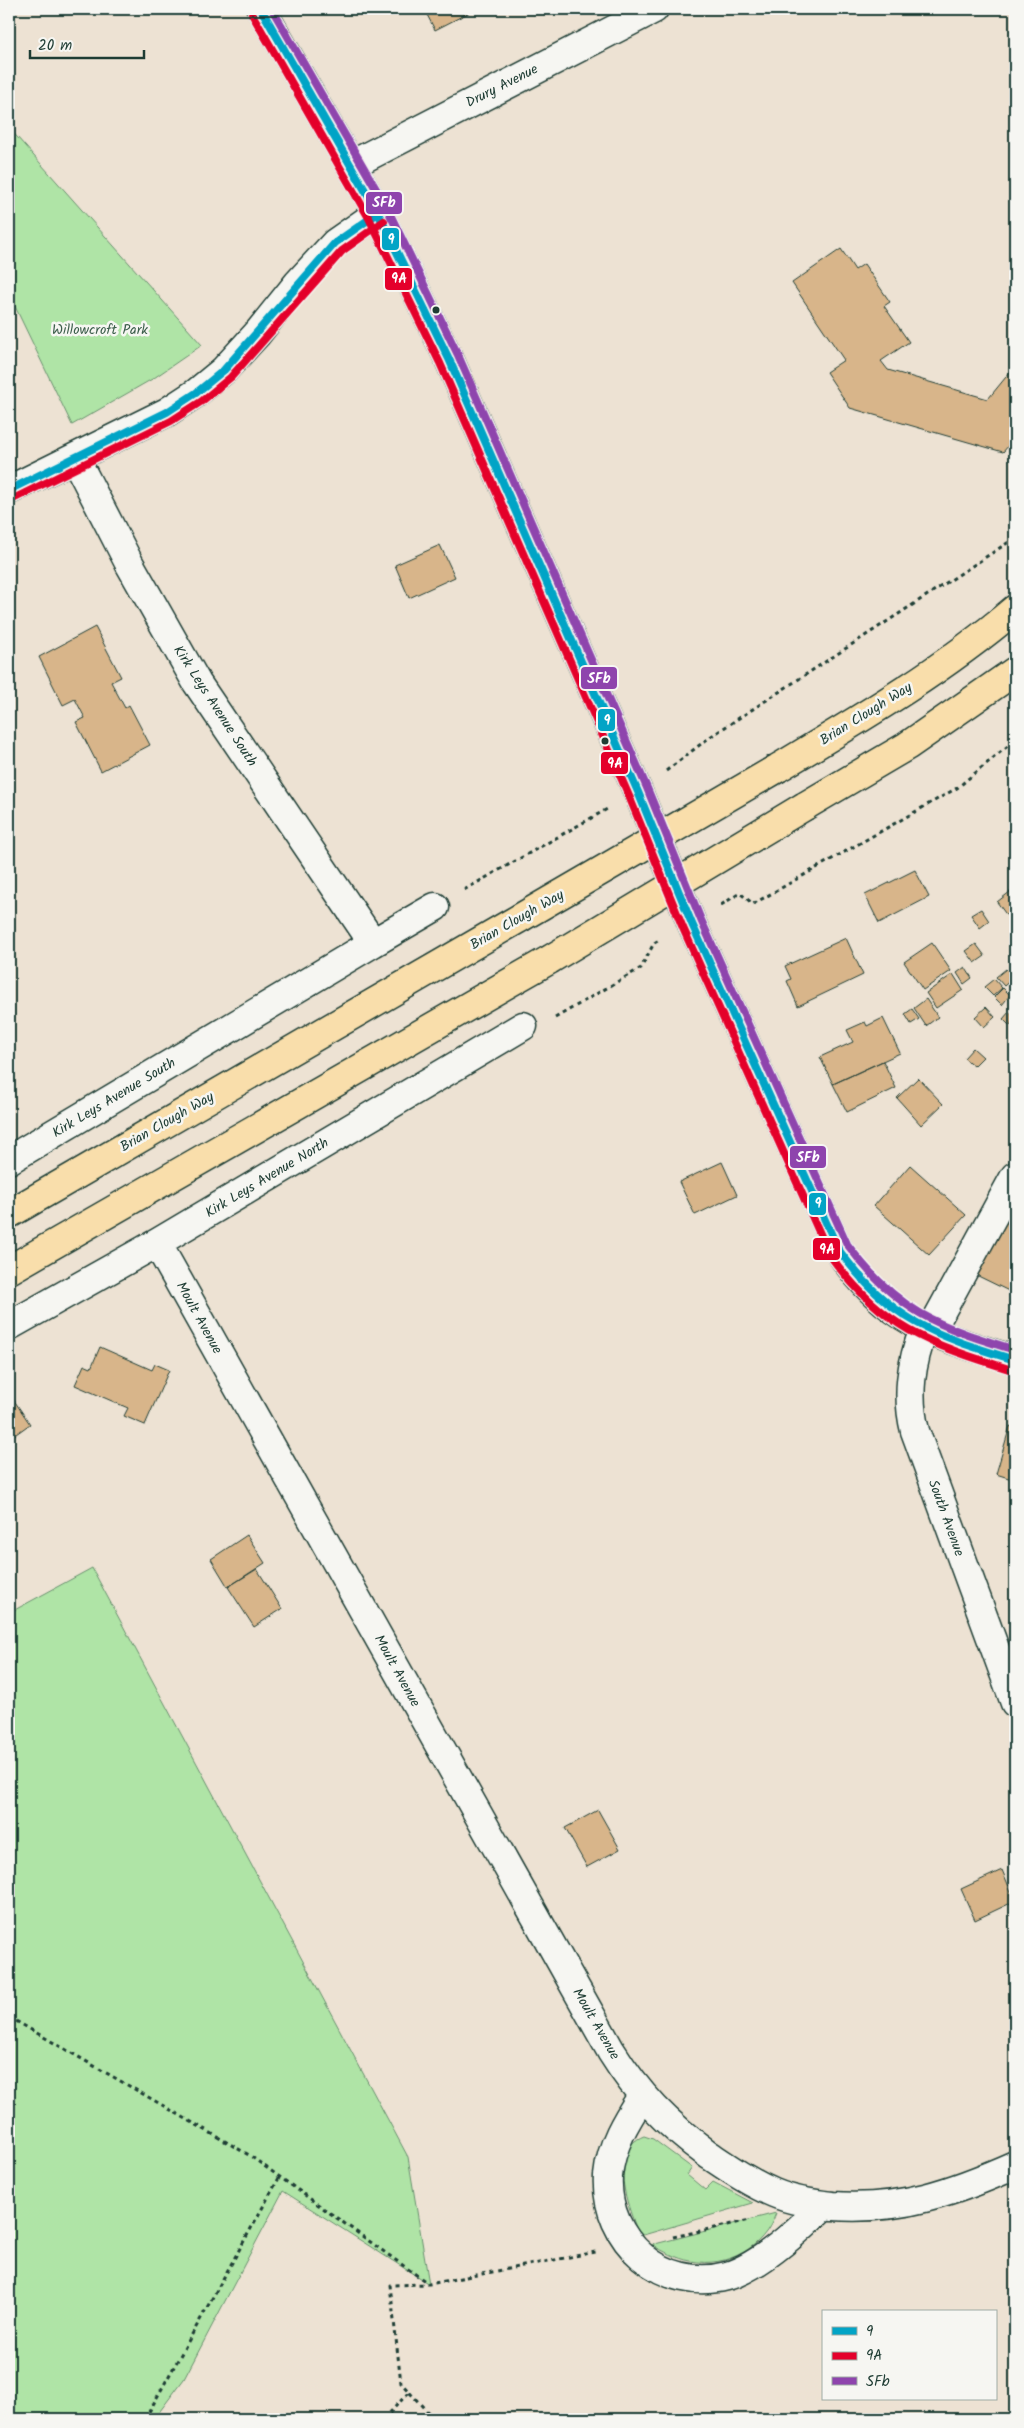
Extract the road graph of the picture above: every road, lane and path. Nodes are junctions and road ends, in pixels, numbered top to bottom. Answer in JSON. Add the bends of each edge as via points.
{"nodes":[{"id":1,"x":261,"y":9,"type":"edge"},
{"id":2,"x":654,"y":9,"type":"edge"},
{"id":3,"x":351,"y":165,"type":"junction"},
{"id":4,"x":378,"y":213,"type":"junction"},
{"id":5,"x":75,"y":458,"type":"junction"},
{"id":6,"x":9,"y":490,"type":"edge"},
{"id":7,"x":1015,"y":538,"type":"edge"},
{"id":8,"x":1015,"y":609,"type":"edge"},
{"id":9,"x":1015,"y":670,"type":"edge"},
{"id":10,"x":1015,"y":740,"type":"edge"},
{"id":11,"x":638,"y":792,"type":"junction"},
{"id":12,"x":435,"y":907,"type":"joint"},
{"id":13,"x":692,"y":924,"type":"junction"},
{"id":14,"x":373,"y":943,"type":"junction"},
{"id":15,"x":523,"y":1026,"type":"joint"},
{"id":16,"x":9,"y":1160,"type":"edge"},
{"id":17,"x":1015,"y":1176,"type":"edge"},
{"id":18,"x":9,"y":1214,"type":"edge"},
{"id":19,"x":157,"y":1243,"type":"junction"},
{"id":20,"x":9,"y":1270,"type":"edge"},
{"id":21,"x":9,"y":1326,"type":"edge"},
{"id":22,"x":927,"y":1330,"type":"junction"},
{"id":23,"x":1015,"y":1360,"type":"edge"},
{"id":24,"x":1015,"y":1703,"type":"edge"},
{"id":25,"x":9,"y":2017,"type":"edge"},
{"id":26,"x":642,"y":2096,"type":"junction"},
{"id":27,"x":1015,"y":2165,"type":"edge"},
{"id":28,"x":279,"y":2178,"type":"junction"},
{"id":29,"x":824,"y":2205,"type":"junction"},
{"id":30,"x":409,"y":2392,"type":"junction"},
{"id":31,"x":145,"y":2419,"type":"edge"},
{"id":32,"x":384,"y":2419,"type":"edge"},
{"id":33,"x":434,"y":2419,"type":"edge"}],
"edges":[{"from":1,"to":3,"type":"main road"},
{"from":2,"to":3,"type":"street","name":"Drury Avenue"},
{"from":3,"to":4,"type":"main road"},
{"from":4,"to":5,"type":"street","via":[[335,243],[258,334],[224,370],[196,393],[166,412]]},
{"from":4,"to":11,"type":"main road","via":[[448,359]]},
{"from":5,"to":6,"type":"street"},
{"from":5,"to":14,"type":"street","name":"Kirk Leys Avenue South","via":[[129,563],[198,683]]},
{"from":7,"to":11,"type":"path","via":[[710,738]]},
{"from":8,"to":18,"type":"main road","name":"Brian Clough Way","bridge":true,"via":[[936,669],[778,768]]},
{"from":9,"to":20,"type":"main road","bridge":true,"via":[[907,746],[549,960]]},
{"from":10,"to":13,"type":"path","via":[[957,788],[753,904],[740,893]]},
{"from":11,"to":12,"type":"path"},
{"from":11,"to":13,"type":"main road"},
{"from":12,"to":14,"type":"street","name":"Kirk Leys Avenue South"},
{"from":13,"to":15,"type":"path","via":[[654,943],[641,968],[548,1022]]},
{"from":13,"to":22,"type":"main road","via":[[838,1249],[875,1295],[903,1318]]},
{"from":14,"to":16,"type":"street","name":"Kirk Leys Avenue South"},
{"from":15,"to":19,"type":"street","name":"Kirk Leys Avenue North"},
{"from":17,"to":22,"type":"street","name":"South Avenue"},
{"from":19,"to":21,"type":"street","name":"Kirk Leys Avenue North"},
{"from":19,"to":26,"type":"street","name":"Moult Avenue","via":[[602,2035]]},
{"from":22,"to":23,"type":"main road"},
{"from":22,"to":24,"type":"street","name":"South Avenue","via":[[916,1349],[909,1387],[912,1419]]},
{"from":25,"to":28,"type":"path","via":[[249,2155]]},
{"from":26,"to":29,"type":"street","name":"Moult Avenue","via":[[693,2143],[742,2177],[790,2199]]},
{"from":26,"to":29,"type":"street","via":[[615,2143],[608,2176],[609,2190],[622,2235],[636,2252],[658,2266],[688,2278],[729,2276],[766,2255]]},
{"from":27,"to":29,"type":"street","name":"Moult Avenue","via":[[917,2201],[874,2207]]},
{"from":28,"to":30,"type":"path","via":[[430,2284],[390,2285],[401,2383]]},
{"from":28,"to":31,"type":"path"},
{"from":30,"to":32,"type":"path"},
{"from":30,"to":33,"type":"path"}]}
